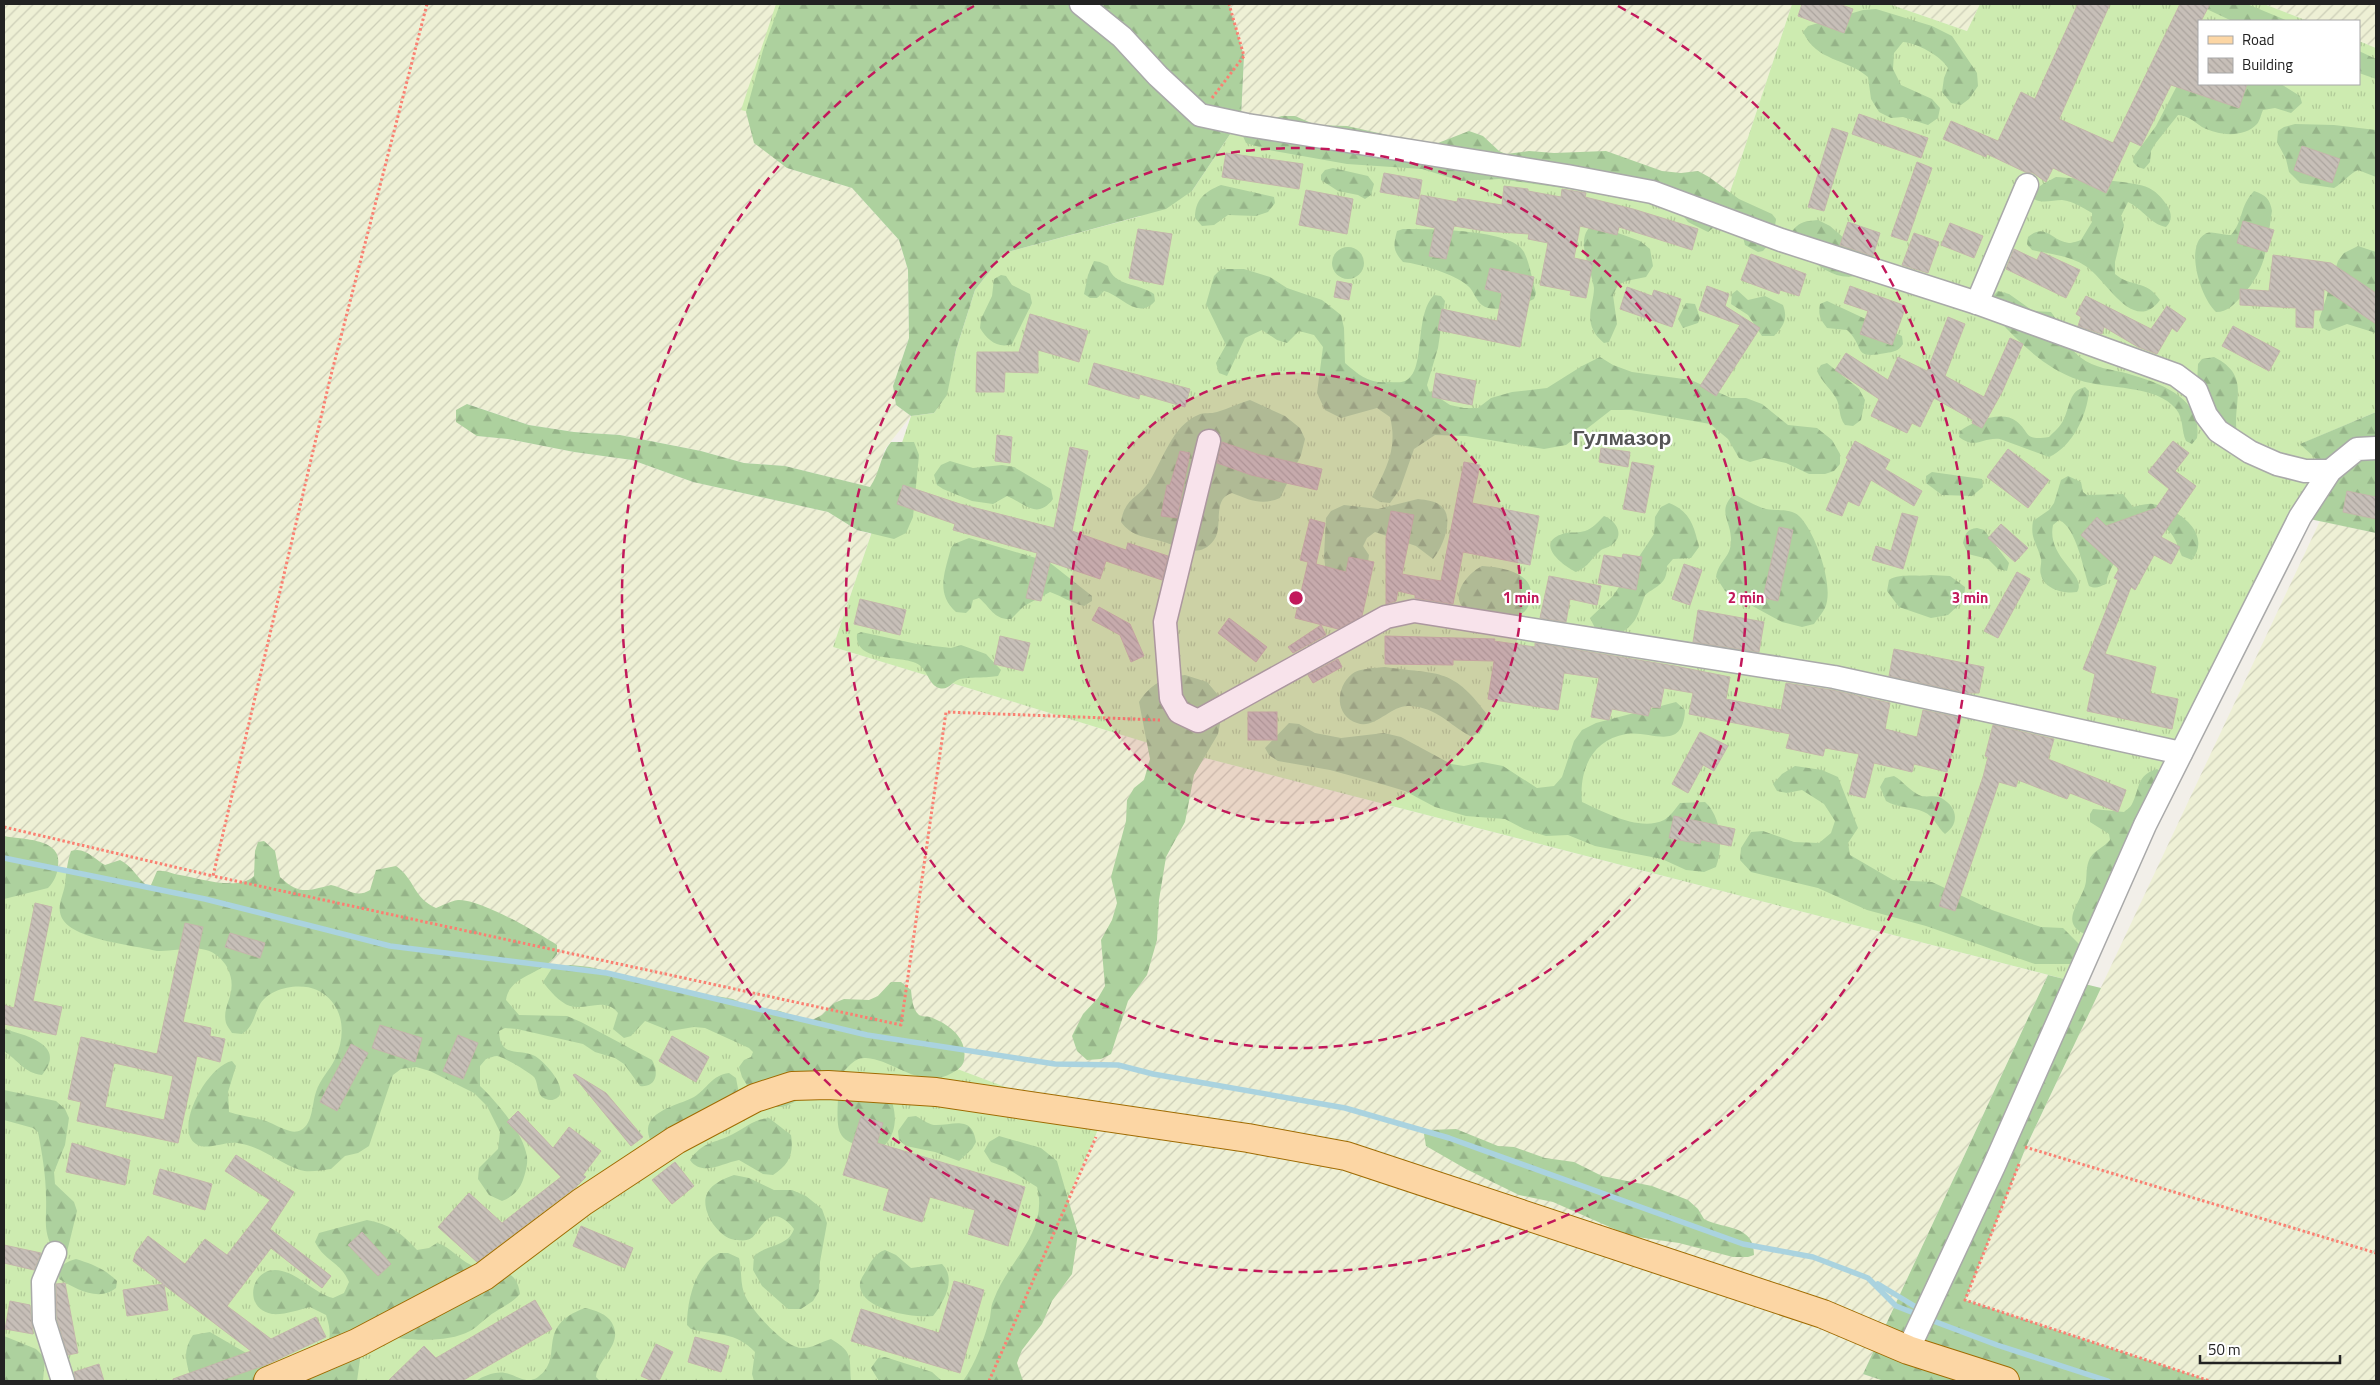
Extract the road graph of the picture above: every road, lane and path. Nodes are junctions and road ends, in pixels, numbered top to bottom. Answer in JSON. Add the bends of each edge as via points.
{"nodes":[{"id":1,"x":428,"y":4,"type":"edge"},
{"id":2,"x":1081,"y":4,"type":"edge"},
{"id":3,"x":1229,"y":4,"type":"edge"},
{"id":4,"x":1200,"y":115,"type":"junction"},
{"id":5,"x":2027,"y":185,"type":"dead end"},
{"id":6,"x":1977,"y":303,"type":"junction"},
{"id":7,"x":1209,"y":441,"type":"dead end"},
{"id":8,"x":2376,"y":448,"type":"edge"},
{"id":9,"x":2330,"y":471,"type":"junction"},
{"id":10,"x":1198,"y":721,"type":"junction"},
{"id":11,"x":2181,"y":752,"type":"junction"},
{"id":12,"x":4,"y":828,"type":"edge"},
{"id":13,"x":213,"y":876,"type":"junction"},
{"id":14,"x":1105,"y":1116,"type":"junction"},
{"id":15,"x":2376,"y":1252,"type":"edge"},
{"id":16,"x":55,"y":1253,"type":"dead end"},
{"id":17,"x":1912,"y":1341,"type":"junction"},
{"id":18,"x":63,"y":1381,"type":"edge"},
{"id":19,"x":268,"y":1381,"type":"edge"},
{"id":20,"x":989,"y":1381,"type":"edge"},
{"id":21,"x":2005,"y":1381,"type":"edge"},
{"id":22,"x":2210,"y":1381,"type":"edge"}],
"edges":[{"from":1,"to":13,"type":"path","via":[[330,380]]},
{"from":2,"to":4,"type":"street","via":[[1122,37]]},
{"from":3,"to":4,"type":"path","via":[[1244,56]]},
{"from":4,"to":6,"type":"street","via":[[1652,192],[1781,240]]},
{"from":5,"to":6,"type":"street"},
{"from":6,"to":9,"type":"street","via":[[2176,375],[2196,390],[2206,415],[2218,431],[2250,452],[2305,471]]},
{"from":7,"to":10,"type":"street","via":[[1165,622],[1171,698],[1179,712]]},
{"from":8,"to":9,"type":"street","via":[[2357,449]]},
{"from":9,"to":11,"type":"street","via":[[2300,517]]},
{"from":10,"to":11,"type":"street","via":[[1386,617],[1414,611],[1834,677]]},
{"from":10,"to":13,"type":"path","via":[[946,712],[901,1026]]},
{"from":11,"to":17,"type":"street","via":[[1940,1286]]},
{"from":12,"to":13,"type":"path"},
{"from":14,"to":17,"type":"main road","via":[[1346,1156]]},
{"from":14,"to":19,"type":"main road","via":[[936,1092],[792,1086],[755,1098],[676,1140],[590,1196],[484,1276],[357,1343]]},
{"from":14,"to":20,"type":"path"},
{"from":15,"to":22,"type":"path","via":[[2026,1147],[1965,1300]]},
{"from":16,"to":18,"type":"street","via":[[43,1282],[44,1321]]},
{"from":17,"to":21,"type":"main road"}]}
